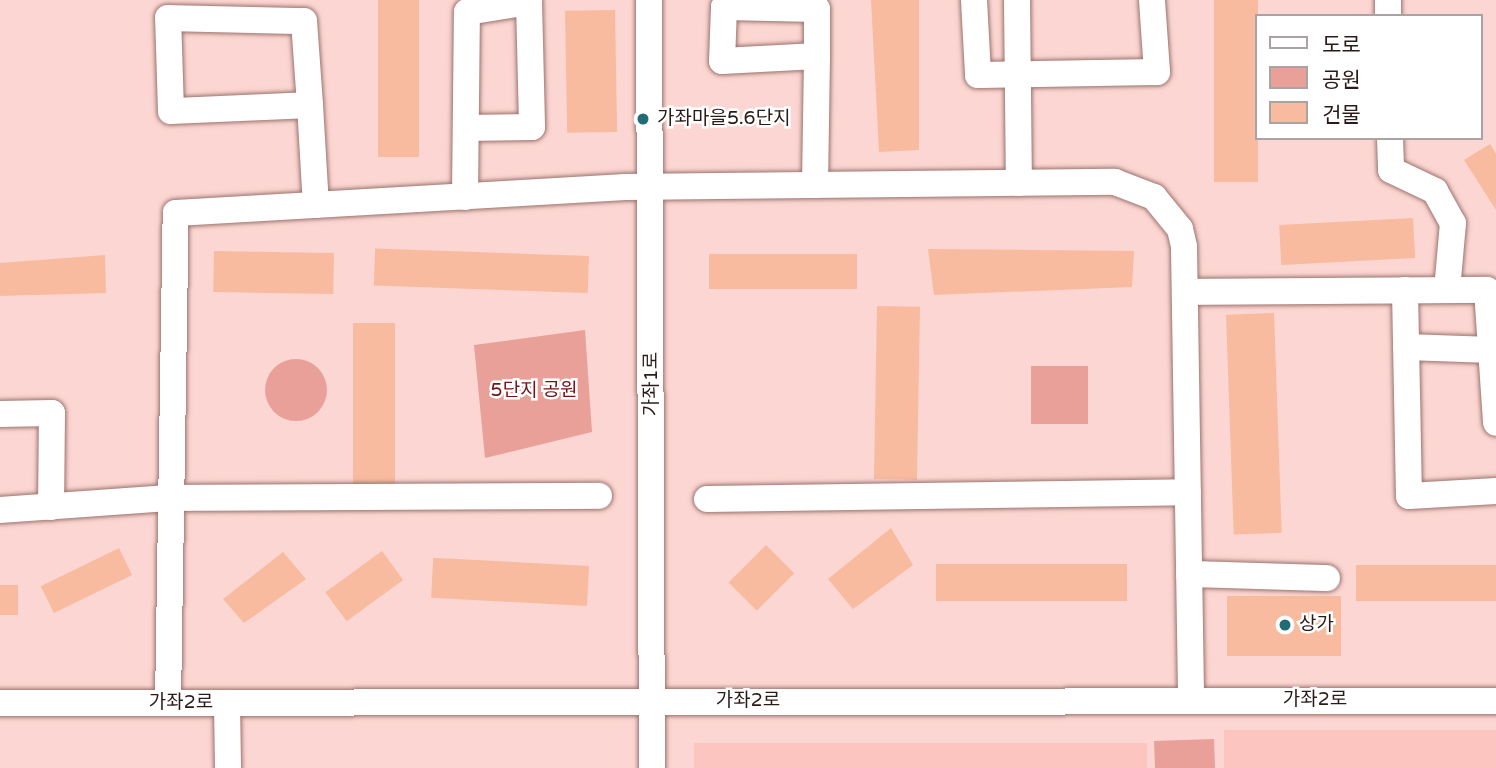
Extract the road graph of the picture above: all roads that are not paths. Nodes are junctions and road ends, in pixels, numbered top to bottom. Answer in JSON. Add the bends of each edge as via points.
{"nodes":[{"id":1,"x":649,"y":0,"type":"edge"},
{"id":2,"x":974,"y":0,"type":"edge"},
{"id":3,"x":1017,"y":0,"type":"edge"},
{"id":4,"x":1152,"y":0,"type":"edge"},
{"id":5,"x":817,"y":56,"type":"dead end"},
{"id":6,"x":1018,"y":75,"type":"junction"},
{"id":7,"x":310,"y":105,"type":"junction"},
{"id":8,"x":466,"y":128,"type":"junction"},
{"id":9,"x":1390,"y":140,"type":"edge"},
{"id":10,"x":1019,"y":183,"type":"junction"},
{"id":11,"x":815,"y":185,"type":"junction"},
{"id":12,"x":652,"y":187,"type":"junction"},
{"id":13,"x":465,"y":197,"type":"junction"},
{"id":14,"x":316,"y":205,"type":"junction"},
{"id":15,"x":1447,"y":289,"type":"junction"},
{"id":16,"x":1405,"y":290,"type":"junction"},
{"id":17,"x":1185,"y":292,"type":"junction"},
{"id":18,"x":1406,"y":346,"type":"junction"},
{"id":19,"x":1492,"y":350,"type":"junction"},
{"id":20,"x":0,"y":414,"type":"edge"},
{"id":21,"x":1496,"y":424,"type":"edge"},
{"id":22,"x":1496,"y":491,"type":"edge"},
{"id":23,"x":1188,"y":492,"type":"junction"},
{"id":24,"x":599,"y":496,"type":"dead end"},
{"id":25,"x":169,"y":498,"type":"junction"},
{"id":26,"x":707,"y":499,"type":"dead end"},
{"id":27,"x":51,"y":507,"type":"junction"},
{"id":28,"x":0,"y":510,"type":"edge"},
{"id":29,"x":1189,"y":574,"type":"junction"},
{"id":30,"x":1327,"y":578,"type":"dead end"},
{"id":31,"x":1191,"y":699,"type":"junction"},
{"id":32,"x":1496,"y":701,"type":"edge"},
{"id":33,"x":652,"y":702,"type":"junction"},
{"id":34,"x":0,"y":703,"type":"edge"},
{"id":35,"x":168,"y":703,"type":"junction"},
{"id":36,"x":227,"y":703,"type":"junction"},
{"id":37,"x":228,"y":768,"type":"edge"},
{"id":38,"x":652,"y":768,"type":"edge"}],
"edges":[{"from":1,"to":12,"type":"street","name":"가좌1로"},
{"from":2,"to":6,"type":"street","via":[[978,75]]},
{"from":3,"to":6,"type":"street"},
{"from":4,"to":6,"type":"street","via":[[1157,72]]},
{"from":5,"to":11,"type":"street"},
{"from":6,"to":10,"type":"street"},
{"from":7,"to":7,"type":"street","via":[[304,21],[168,18],[171,111]]},
{"from":7,"to":14,"type":"street"},
{"from":8,"to":8,"type":"street","via":[[467,12],[529,2],[532,127]]},
{"from":8,"to":13,"type":"street"},
{"from":9,"to":15,"type":"street","via":[[1391,170],[1435,191],[1453,223]]},
{"from":10,"to":11,"type":"street"},
{"from":10,"to":17,"type":"street","via":[[1115,182],[1154,197],[1180,229]]},
{"from":11,"to":12,"type":"street"},
{"from":12,"to":13,"type":"street"},
{"from":12,"to":33,"type":"street","name":"가좌1로"},
{"from":13,"to":14,"type":"street"},
{"from":14,"to":25,"type":"street","via":[[176,213]]},
{"from":15,"to":16,"type":"street"},
{"from":15,"to":19,"type":"street","via":[[1488,290]]},
{"from":16,"to":17,"type":"street"},
{"from":16,"to":18,"type":"street"},
{"from":17,"to":23,"type":"street"},
{"from":18,"to":19,"type":"street"},
{"from":18,"to":22,"type":"street","via":[[1409,496]]},
{"from":19,"to":21,"type":"street"},
{"from":20,"to":27,"type":"street","via":[[52,413]]},
{"from":23,"to":26,"type":"street"},
{"from":23,"to":29,"type":"street"},
{"from":24,"to":25,"type":"street"},
{"from":25,"to":27,"type":"street"},
{"from":25,"to":35,"type":"street"},
{"from":27,"to":28,"type":"street"},
{"from":29,"to":30,"type":"street"},
{"from":29,"to":31,"type":"street"},
{"from":31,"to":32,"type":"street","name":"가좌2로"},
{"from":31,"to":33,"type":"street","name":"가좌2로"},
{"from":33,"to":36,"type":"street","name":"가좌2로"},
{"from":33,"to":38,"type":"street","name":"가좌1로"},
{"from":34,"to":35,"type":"street","name":"가좌2로"},
{"from":35,"to":36,"type":"street","name":"가좌2로"},
{"from":36,"to":37,"type":"street"}]}
